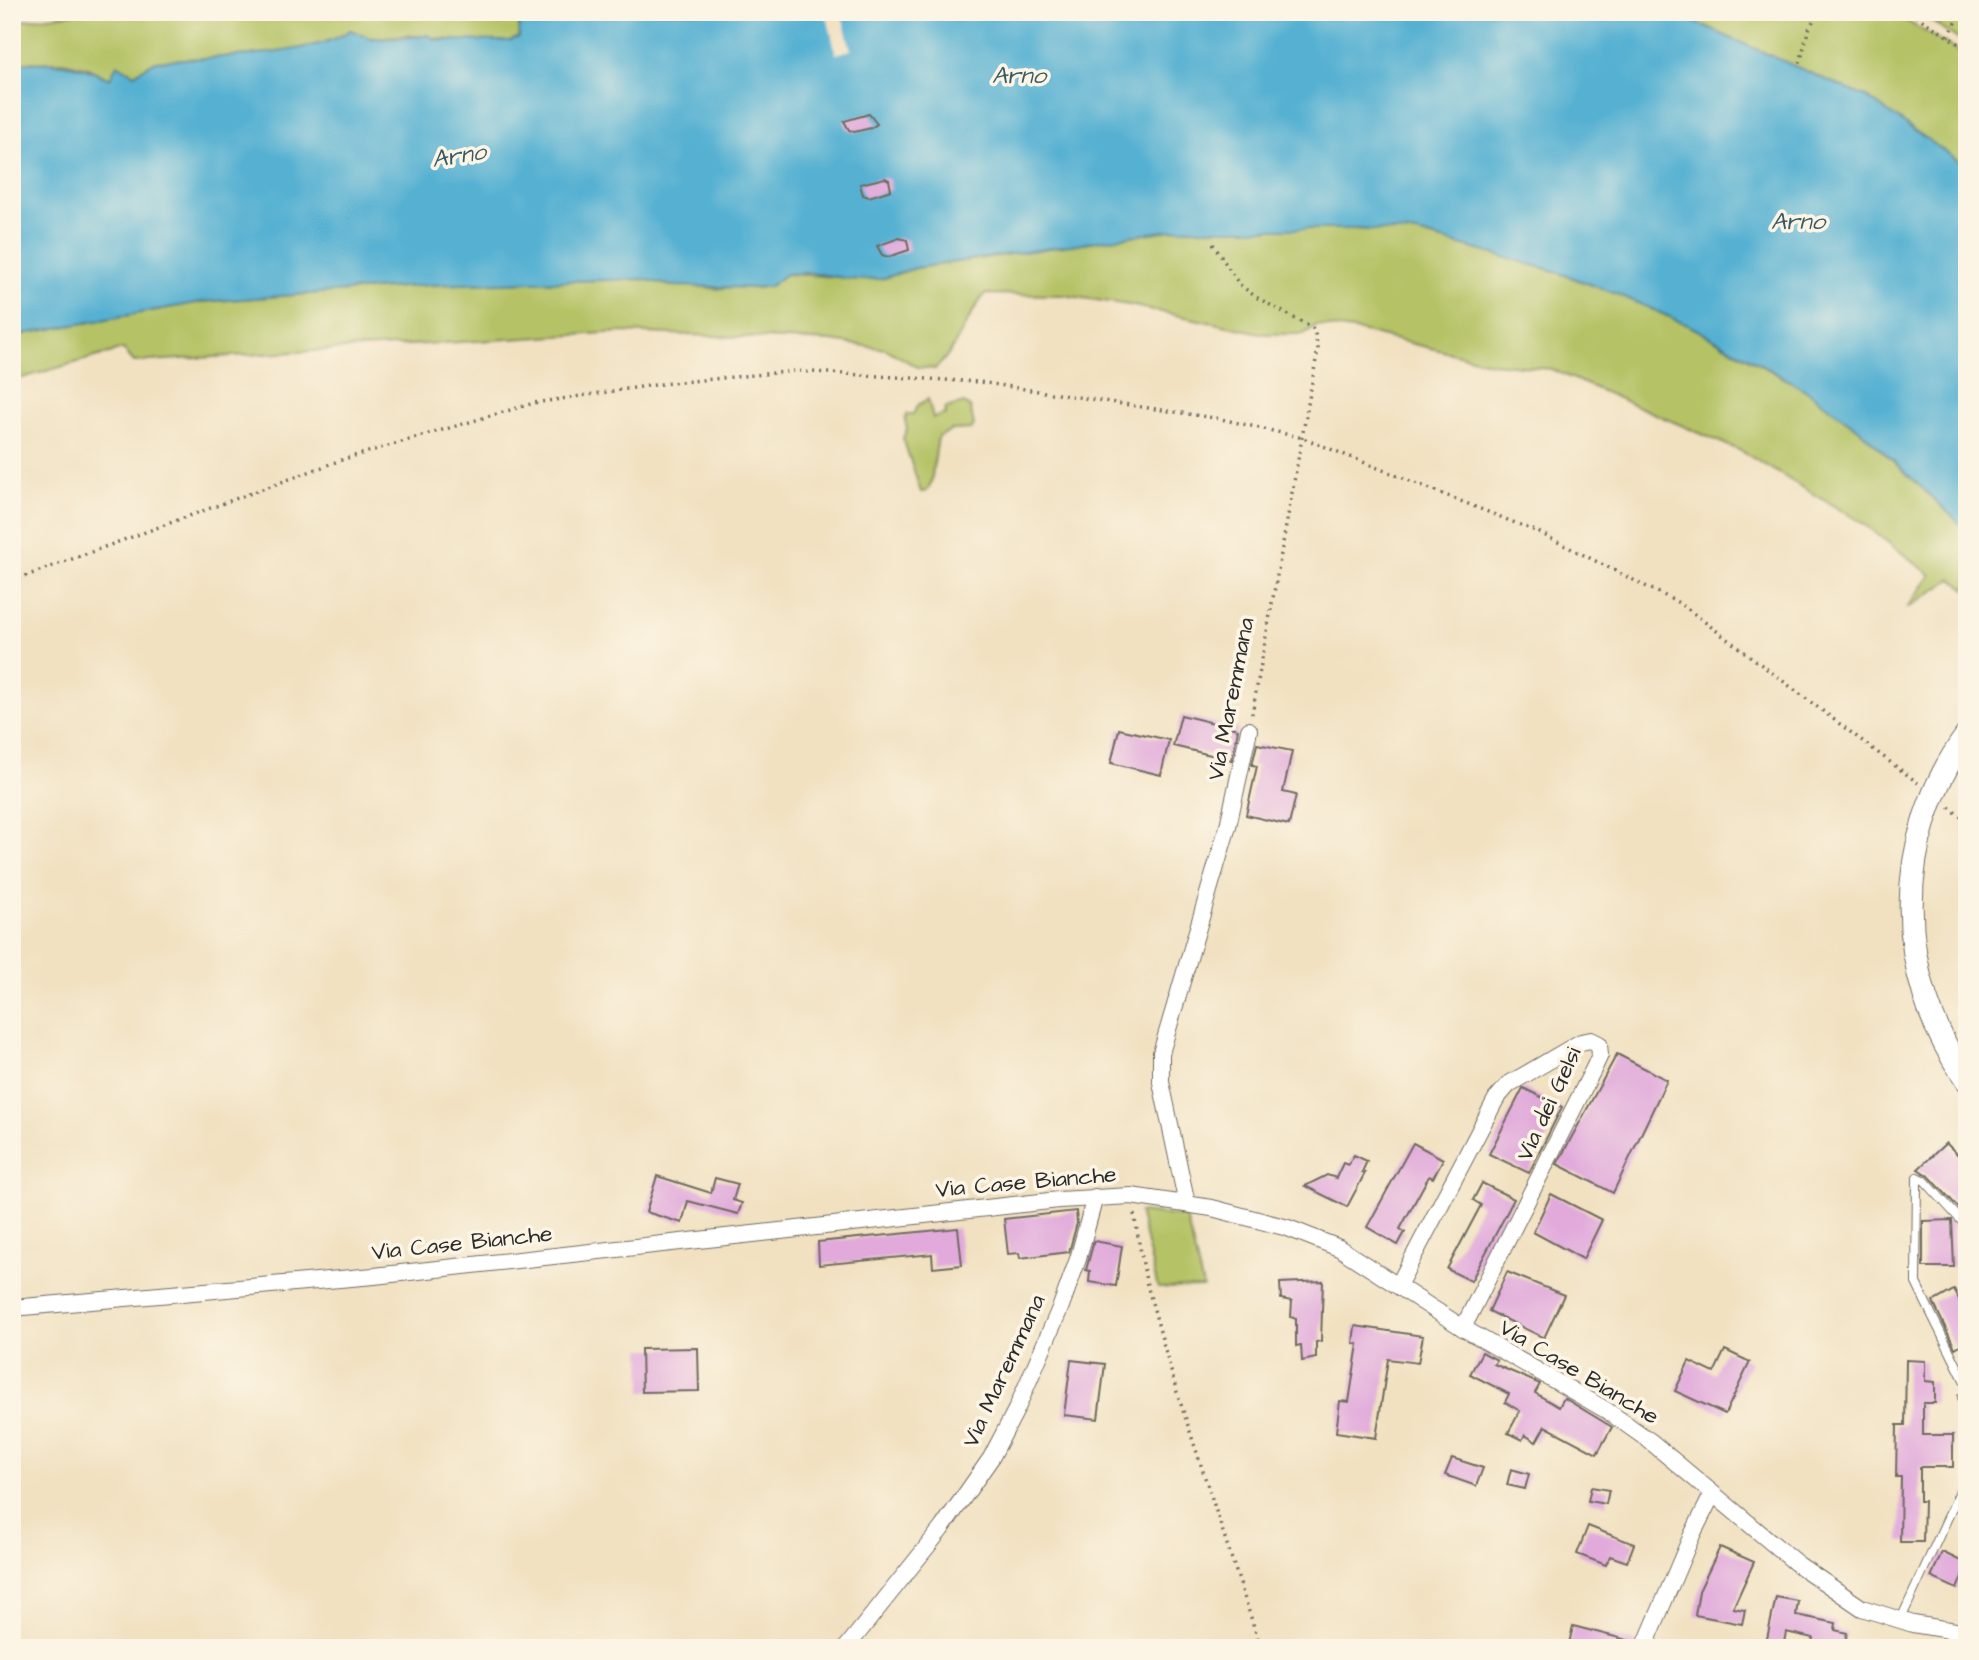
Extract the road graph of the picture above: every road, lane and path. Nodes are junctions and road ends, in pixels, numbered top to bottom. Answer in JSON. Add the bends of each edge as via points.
{"nodes":[{"id":1,"x":1818,"y":12,"type":"edge"},
{"id":2,"x":1910,"y":12,"type":"edge"},
{"id":3,"x":1961,"y":13,"type":"edge"},
{"id":4,"x":1967,"y":13,"type":"edge"},
{"id":5,"x":1948,"y":36,"type":"junction"},
{"id":6,"x":1967,"y":49,"type":"edge"},
{"id":7,"x":1800,"y":63,"type":"dead end"},
{"id":8,"x":1213,"y":244,"type":"dead end"},
{"id":9,"x":1303,"y":438,"type":"junction"},
{"id":10,"x":12,"y":581,"type":"edge"},
{"id":11,"x":1250,"y":730,"type":"joint"},
{"id":12,"x":1967,"y":734,"type":"edge"},
{"id":13,"x":1933,"y":793,"type":"junction"},
{"id":14,"x":1967,"y":1080,"type":"edge"},
{"id":15,"x":1131,"y":1196,"type":"junction"},
{"id":16,"x":1094,"y":1197,"type":"junction"},
{"id":17,"x":1187,"y":1204,"type":"junction"},
{"id":18,"x":1967,"y":1227,"type":"edge"},
{"id":19,"x":1399,"y":1284,"type":"junction"},
{"id":20,"x":12,"y":1308,"type":"edge"},
{"id":21,"x":1464,"y":1328,"type":"junction"},
{"id":22,"x":1967,"y":1386,"type":"edge"},
{"id":23,"x":1962,"y":1397,"type":"dead end"},
{"id":24,"x":1967,"y":1407,"type":"edge"},
{"id":25,"x":1967,"y":1476,"type":"edge"},
{"id":26,"x":1712,"y":1495,"type":"junction"},
{"id":27,"x":1900,"y":1621,"type":"junction"},
{"id":28,"x":1967,"y":1633,"type":"edge"},
{"id":29,"x":846,"y":1648,"type":"edge"},
{"id":30,"x":1261,"y":1648,"type":"edge"},
{"id":31,"x":1644,"y":1648,"type":"edge"}],
"edges":[{"from":1,"to":7,"type":"path"},
{"from":2,"to":5,"type":"path"},
{"from":3,"to":4,"type":"path"},
{"from":3,"to":5,"type":"path"},
{"from":5,"to":6,"type":"path"},
{"from":8,"to":9,"type":"path","name":"Via Maremmana","via":[[1239,284],[1314,329],[1318,349]]},
{"from":9,"to":10,"type":"path","via":[[1221,419],[943,379],[796,371],[661,384],[534,403],[344,459]]},
{"from":9,"to":11,"type":"path","name":"Via Maremmana"},
{"from":9,"to":13,"type":"path","via":[[1538,532],[1681,604]]},
{"from":11,"to":17,"type":"street","name":"Via Maremmana","via":[[1228,827],[1161,1053],[1161,1082]]},
{"from":12,"to":13,"type":"main road"},
{"from":13,"to":14,"type":"main road","via":[[1915,846],[1912,934],[1933,1024]]},
{"from":15,"to":16,"type":"street","name":"Via Case Bianche"},
{"from":15,"to":17,"type":"street","name":"Via Case Bianche"},
{"from":15,"to":30,"type":"path","via":[[1146,1281],[1176,1389]]},
{"from":16,"to":20,"type":"street","name":"Via Case Bianche","via":[[374,1276]]},
{"from":16,"to":29,"type":"street","name":"Via Maremmana","via":[[1061,1306],[1002,1438],[942,1528]]},
{"from":17,"to":19,"type":"street","name":"Via Case Bianche","via":[[1257,1218],[1312,1237]]},
{"from":18,"to":22,"type":"lane","via":[[1917,1177],[1916,1283]]},
{"from":19,"to":21,"type":"street","name":"Via Case Bianche"},
{"from":19,"to":21,"type":"street","name":"Via dei Gelsi","via":[[1496,1099],[1509,1084],[1581,1042],[1599,1044],[1594,1068]]},
{"from":21,"to":26,"type":"street","name":"Via Case Bianche","via":[[1606,1409]]},
{"from":23,"to":24,"type":"lane"},
{"from":25,"to":27,"type":"lane"},
{"from":26,"to":27,"type":"street","name":"Via Case Bianche","via":[[1833,1590],[1861,1608]]},
{"from":26,"to":31,"type":"street"},
{"from":27,"to":28,"type":"street","name":"Via Case Bianche"}]}
